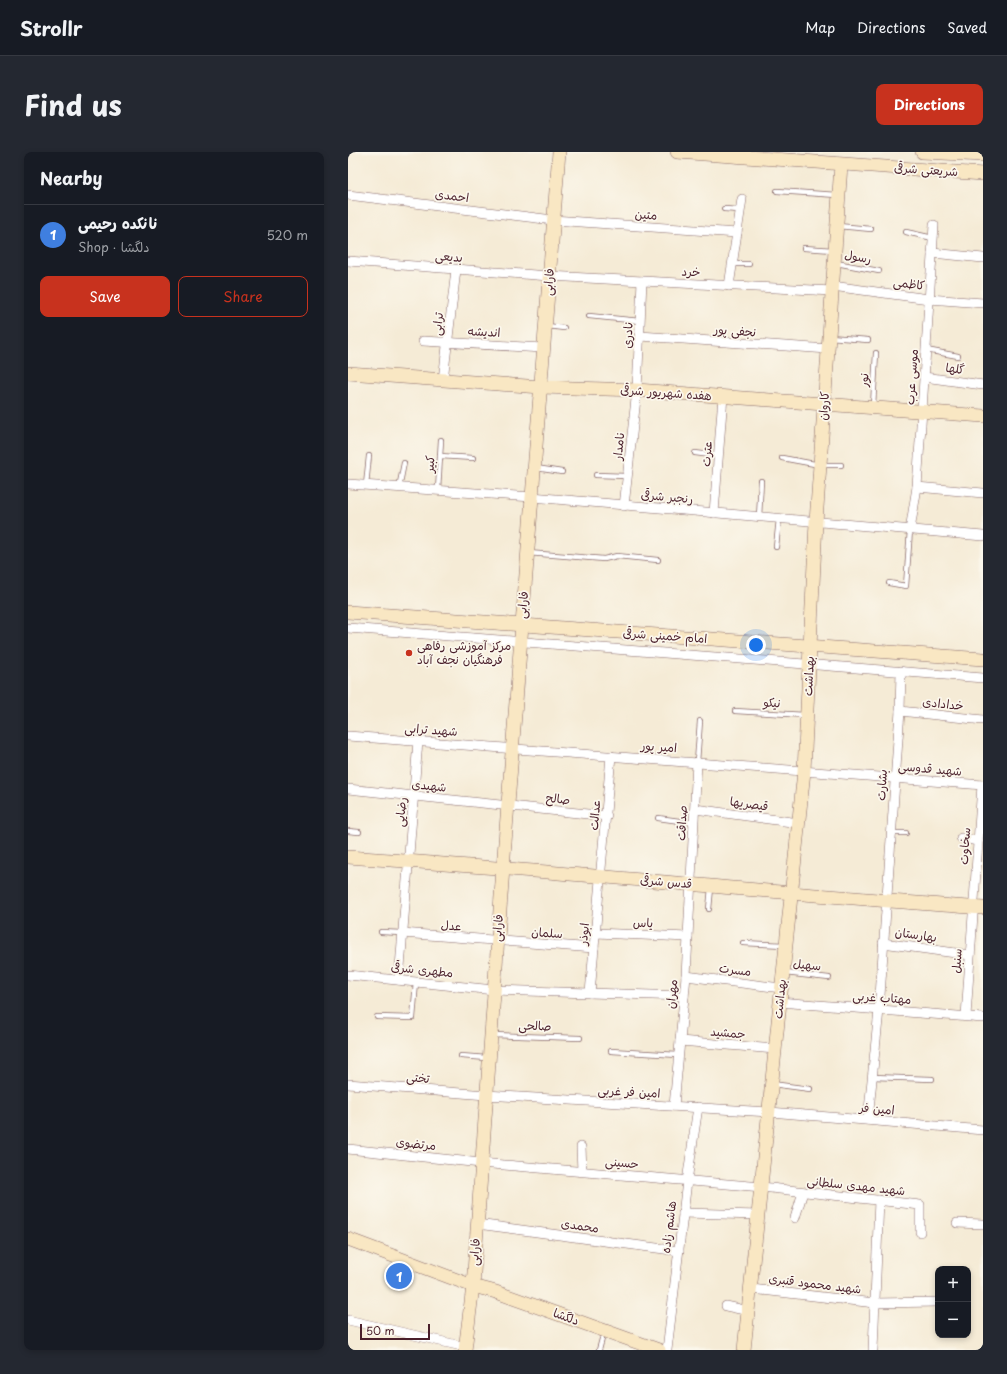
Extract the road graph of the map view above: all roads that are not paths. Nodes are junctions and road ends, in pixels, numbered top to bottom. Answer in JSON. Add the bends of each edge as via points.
{"nodes":[{"id":1,"x":559,"y":152,"type":"edge"},
{"id":2,"x":677,"y":152,"type":"edge"},
{"id":3,"x":922,"y":152,"type":"edge"},
{"id":4,"x":983,"y":155,"type":"edge"},
{"id":5,"x":841,"y":165,"type":"junction"},
{"id":6,"x":983,"y":174,"type":"edge"},
{"id":7,"x":777,"y":191,"type":"dead end"},
{"id":8,"x":839,"y":195,"type":"junction"},
{"id":9,"x":348,"y":196,"type":"edge"},
{"id":10,"x":742,"y":199,"type":"dead end"},
{"id":11,"x":724,"y":209,"type":"dead end"},
{"id":12,"x":740,"y":210,"type":"junction"},
{"id":13,"x":553,"y":220,"type":"junction"},
{"id":14,"x":934,"y":224,"type":"dead end"},
{"id":15,"x":837,"y":226,"type":"junction"},
{"id":16,"x":871,"y":229,"type":"dead end"},
{"id":17,"x":906,"y":232,"type":"dead end"},
{"id":18,"x":737,"y":233,"type":"junction"},
{"id":19,"x":933,"y":238,"type":"junction"},
{"id":20,"x":804,"y":248,"type":"dead end"},
{"id":21,"x":835,"y":250,"type":"junction"},
{"id":22,"x":932,"y":253,"type":"junction"},
{"id":23,"x":983,"y":258,"type":"edge"},
{"id":24,"x":348,"y":261,"type":"edge"},
{"id":25,"x":834,"y":263,"type":"junction"},
{"id":26,"x":732,"y":264,"type":"junction"},
{"id":27,"x":749,"y":264,"type":"dead end"},
{"id":28,"x":456,"y":270,"type":"junction"},
{"id":29,"x":879,"y":271,"type":"dead end"},
{"id":30,"x":549,"y":276,"type":"junction"},
{"id":31,"x":642,"y":281,"type":"junction"},
{"id":32,"x":729,"y":286,"type":"junction"},
{"id":33,"x":832,"y":289,"type":"junction"},
{"id":34,"x":929,"y":299,"type":"junction"},
{"id":35,"x":983,"y":303,"type":"edge"},
{"id":36,"x":589,"y":316,"type":"dead end"},
{"id":37,"x":640,"y":321,"type":"junction"},
{"id":38,"x":545,"y":326,"type":"junction"},
{"id":39,"x":564,"y":328,"type":"dead end"},
{"id":40,"x":640,"y":336,"type":"junction"},
{"id":41,"x":868,"y":340,"type":"dead end"},
{"id":42,"x":423,"y":341,"type":"dead end"},
{"id":43,"x":448,"y":342,"type":"junction"},
{"id":44,"x":828,"y":343,"type":"junction"},
{"id":45,"x":544,"y":348,"type":"junction"},
{"id":46,"x":926,"y":350,"type":"junction"},
{"id":47,"x":876,"y":353,"type":"dead end"},
{"id":48,"x":958,"y":356,"type":"dead end"},
{"id":49,"x":348,"y":373,"type":"edge"},
{"id":50,"x":924,"y":377,"type":"junction"},
{"id":51,"x":443,"y":380,"type":"junction"},
{"id":52,"x":983,"y":385,"type":"edge"},
{"id":53,"x":541,"y":387,"type":"junction"},
{"id":54,"x":637,"y":390,"type":"junction"},
{"id":55,"x":723,"y":396,"type":"junction"},
{"id":56,"x":824,"y":404,"type":"junction"},
{"id":57,"x":873,"y":408,"type":"junction"},
{"id":58,"x":922,"y":411,"type":"junction"},
{"id":59,"x":983,"y":416,"type":"edge"},
{"id":60,"x":441,"y":440,"type":"dead end"},
{"id":61,"x":695,"y":453,"type":"dead end"},
{"id":62,"x":369,"y":456,"type":"dead end"},
{"id":63,"x":440,"y":456,"type":"junction"},
{"id":64,"x":719,"y":456,"type":"junction"},
{"id":65,"x":473,"y":458,"type":"dead end"},
{"id":66,"x":782,"y":458,"type":"dead end"},
{"id":67,"x":404,"y":463,"type":"dead end"},
{"id":68,"x":820,"y":465,"type":"junction"},
{"id":69,"x":841,"y":465,"type":"dead end"},
{"id":70,"x":534,"y":467,"type":"junction"},
{"id":71,"x":562,"y":472,"type":"dead end"},
{"id":72,"x":596,"y":475,"type":"dead end"},
{"id":73,"x":627,"y":476,"type":"junction"},
{"id":74,"x":761,"y":481,"type":"dead end"},
{"id":75,"x":348,"y":484,"type":"edge"},
{"id":76,"x":366,"y":485,"type":"junction"},
{"id":77,"x":917,"y":487,"type":"junction"},
{"id":78,"x":400,"y":488,"type":"junction"},
{"id":79,"x":438,"y":490,"type":"junction"},
{"id":80,"x":983,"y":493,"type":"edge"},
{"id":81,"x":532,"y":497,"type":"junction"},
{"id":82,"x":624,"y":506,"type":"junction"},
{"id":83,"x":714,"y":514,"type":"junction"},
{"id":84,"x":759,"y":517,"type":"junction"},
{"id":85,"x":779,"y":519,"type":"junction"},
{"id":86,"x":816,"y":522,"type":"junction"},
{"id":87,"x":910,"y":530,"type":"junction"},
{"id":88,"x":983,"y":536,"type":"edge"},
{"id":89,"x":776,"y":548,"type":"dead end"},
{"id":90,"x":527,"y":553,"type":"junction"},
{"id":91,"x":658,"y":560,"type":"dead end"},
{"id":92,"x":889,"y":583,"type":"dead end"},
{"id":93,"x":348,"y":612,"type":"edge"},
{"id":94,"x":522,"y":625,"type":"junction"},
{"id":95,"x":348,"y":628,"type":"edge"},
{"id":96,"x":520,"y":640,"type":"junction"},
{"id":97,"x":811,"y":647,"type":"junction"},
{"id":98,"x":983,"y":660,"type":"edge"},
{"id":99,"x":810,"y":663,"type":"junction"},
{"id":100,"x":901,"y":671,"type":"junction"},
{"id":101,"x":983,"y":678,"type":"edge"},
{"id":102,"x":735,"y":711,"type":"dead end"},
{"id":103,"x":900,"y":711,"type":"junction"},
{"id":104,"x":807,"y":716,"type":"junction"},
{"id":105,"x":983,"y":720,"type":"edge"},
{"id":106,"x":700,"y":721,"type":"dead end"},
{"id":107,"x":348,"y":736,"type":"edge"},
{"id":108,"x":418,"y":741,"type":"junction"},
{"id":109,"x":512,"y":748,"type":"junction"},
{"id":110,"x":611,"y":756,"type":"junction"},
{"id":111,"x":697,"y":762,"type":"junction"},
{"id":112,"x":804,"y":770,"type":"junction"},
{"id":113,"x":894,"y":778,"type":"junction"},
{"id":114,"x":982,"y":785,"type":"edge"},
{"id":115,"x":348,"y":789,"type":"edge"},
{"id":116,"x":414,"y":796,"type":"junction"},
{"id":117,"x":507,"y":806,"type":"junction"},
{"id":118,"x":695,"y":809,"type":"junction"},
{"id":119,"x":606,"y":816,"type":"junction"},
{"id":120,"x":658,"y":818,"type":"dead end"},
{"id":121,"x":694,"y":823,"type":"junction"},
{"id":122,"x":799,"y":823,"type":"junction"},
{"id":123,"x":348,"y":831,"type":"edge"},
{"id":124,"x":359,"y":832,"type":"dead end"},
{"id":125,"x":891,"y":833,"type":"junction"},
{"id":126,"x":906,"y":833,"type":"dead end"},
{"id":127,"x":961,"y":838,"type":"dead end"},
{"id":128,"x":979,"y":847,"type":"edge"},
{"id":129,"x":348,"y":857,"type":"edge"},
{"id":130,"x":408,"y":861,"type":"junction"},
{"id":131,"x":503,"y":868,"type":"junction"},
{"id":132,"x":602,"y":877,"type":"junction"},
{"id":133,"x":691,"y":885,"type":"junction"},
{"id":134,"x":711,"y":886,"type":"junction"},
{"id":135,"x":791,"y":894,"type":"junction"},
{"id":136,"x":886,"y":901,"type":"junction"},
{"id":137,"x":978,"y":908,"type":"edge"},
{"id":138,"x":709,"y":909,"type":"dead end"},
{"id":139,"x":381,"y":932,"type":"dead end"},
{"id":140,"x":402,"y":933,"type":"junction"},
{"id":141,"x":596,"y":933,"type":"junction"},
{"id":142,"x":688,"y":937,"type":"junction"},
{"id":143,"x":497,"y":942,"type":"junction"},
{"id":144,"x":883,"y":942,"type":"junction"},
{"id":145,"x":743,"y":943,"type":"dead end"},
{"id":146,"x":786,"y":945,"type":"junction"},
{"id":147,"x":594,"y":948,"type":"junction"},
{"id":148,"x":970,"y":955,"type":"junction"},
{"id":149,"x":782,"y":973,"type":"junction"},
{"id":150,"x":348,"y":975,"type":"edge"},
{"id":151,"x":686,"y":976,"type":"junction"},
{"id":152,"x":829,"y":978,"type":"dead end"},
{"id":153,"x":399,"y":980,"type":"junction"},
{"id":154,"x":416,"y":982,"type":"junction"},
{"id":155,"x":781,"y":988,"type":"junction"},
{"id":156,"x":494,"y":990,"type":"junction"},
{"id":157,"x":590,"y":993,"type":"junction"},
{"id":158,"x":684,"y":996,"type":"junction"},
{"id":159,"x":779,"y":1002,"type":"junction"},
{"id":160,"x":879,"y":1010,"type":"junction"},
{"id":161,"x":966,"y":1016,"type":"junction"},
{"id":162,"x":377,"y":1017,"type":"dead end"},
{"id":163,"x":983,"y":1018,"type":"edge"},
{"id":164,"x":491,"y":1035,"type":"junction"},
{"id":165,"x":580,"y":1038,"type":"dead end"},
{"id":166,"x":680,"y":1041,"type":"junction"},
{"id":167,"x":775,"y":1049,"type":"junction"},
{"id":168,"x":611,"y":1051,"type":"dead end"},
{"id":169,"x":678,"y":1054,"type":"junction"},
{"id":170,"x":461,"y":1056,"type":"dead end"},
{"id":171,"x":489,"y":1058,"type":"junction"},
{"id":172,"x":872,"y":1077,"type":"junction"},
{"id":173,"x":932,"y":1079,"type":"dead end"},
{"id":174,"x":348,"y":1084,"type":"edge"},
{"id":175,"x":772,"y":1084,"type":"junction"},
{"id":176,"x":810,"y":1090,"type":"dead end"},
{"id":177,"x":486,"y":1095,"type":"junction"},
{"id":178,"x":674,"y":1106,"type":"junction"},
{"id":179,"x":698,"y":1107,"type":"junction"},
{"id":180,"x":770,"y":1112,"type":"junction"},
{"id":181,"x":868,"y":1120,"type":"junction"},
{"id":182,"x":983,"y":1130,"type":"edge"},
{"id":183,"x":581,"y":1147,"type":"dead end"},
{"id":184,"x":348,"y":1149,"type":"edge"},
{"id":185,"x":481,"y":1163,"type":"junction"},
{"id":186,"x":582,"y":1172,"type":"junction"},
{"id":187,"x":687,"y":1181,"type":"junction"},
{"id":188,"x":762,"y":1187,"type":"junction"},
{"id":189,"x":803,"y":1192,"type":"junction"},
{"id":190,"x":879,"y":1200,"type":"junction"},
{"id":191,"x":683,"y":1213,"type":"junction"},
{"id":192,"x":759,"y":1215,"type":"junction"},
{"id":193,"x":795,"y":1218,"type":"dead end"},
{"id":194,"x":957,"y":1223,"type":"dead end"},
{"id":195,"x":477,"y":1224,"type":"junction"},
{"id":196,"x":983,"y":1224,"type":"edge"},
{"id":197,"x":348,"y":1231,"type":"edge"},
{"id":198,"x":920,"y":1232,"type":"dead end"},
{"id":199,"x":348,"y":1239,"type":"edge"},
{"id":200,"x":367,"y":1245,"type":"junction"},
{"id":201,"x":679,"y":1251,"type":"junction"},
{"id":202,"x":473,"y":1286,"type":"junction"},
{"id":203,"x":752,"y":1289,"type":"junction"},
{"id":204,"x":935,"y":1302,"type":"edge"},
{"id":205,"x":875,"y":1303,"type":"junction"},
{"id":206,"x":726,"y":1306,"type":"dead end"},
{"id":207,"x":749,"y":1311,"type":"junction"},
{"id":208,"x":348,"y":1320,"type":"edge"},
{"id":209,"x":601,"y":1344,"type":"edge"},
{"id":210,"x":465,"y":1348,"type":"edge"},
{"id":211,"x":632,"y":1350,"type":"edge"},
{"id":212,"x":659,"y":1350,"type":"edge"},
{"id":213,"x":667,"y":1350,"type":"edge"},
{"id":214,"x":744,"y":1350,"type":"edge"},
{"id":215,"x":873,"y":1350,"type":"edge"}],
"edges":[{"from":1,"to":13,"type":"street","name":"فارابی"},
{"from":2,"to":5,"type":"street","name":"شریعتی شرقی"},
{"from":3,"to":4,"type":"street","name":"شریعتی شرقی"},
{"from":5,"to":6,"type":"street","name":"شریعتی شرقی"},
{"from":5,"to":8,"type":"street","name":"کاروان"},
{"from":7,"to":8,"type":"lane"},
{"from":8,"to":15,"type":"street","name":"کاروان"},
{"from":9,"to":13,"type":"street","name":"احمدی"},
{"from":10,"to":12,"type":"street"},
{"from":11,"to":12,"type":"lane"},
{"from":12,"to":18,"type":"street"},
{"from":13,"to":18,"type":"street","name":"متین"},
{"from":13,"to":30,"type":"street","name":"فارابی"},
{"from":14,"to":19,"type":"street","name":"موسی عرب"},
{"from":15,"to":16,"type":"lane"},
{"from":15,"to":21,"type":"street","name":"کاروان"},
{"from":17,"to":19,"type":"lane"},
{"from":18,"to":26,"type":"street"},
{"from":19,"to":22,"type":"street","name":"موسی عرب"},
{"from":20,"to":21,"type":"lane"},
{"from":21,"to":25,"type":"street","name":"کاروان"},
{"from":22,"to":23,"type":"street"},
{"from":22,"to":34,"type":"street","name":"موسی عرب"},
{"from":24,"to":28,"type":"street","name":"بدیعی"},
{"from":25,"to":29,"type":"lane","name":"رسول"},
{"from":25,"to":33,"type":"street","name":"کاروان"},
{"from":26,"to":27,"type":"lane"},
{"from":26,"to":32,"type":"street"},
{"from":28,"to":30,"type":"street","name":"بدیعی"},
{"from":28,"to":43,"type":"street","name":"ترابی"},
{"from":30,"to":31,"type":"street","name":"خرد"},
{"from":30,"to":38,"type":"street","name":"فارابی"},
{"from":31,"to":32,"type":"street","name":"خرد"},
{"from":31,"to":37,"type":"street","name":"نادری"},
{"from":32,"to":33,"type":"street","name":"خرد"},
{"from":33,"to":34,"type":"street","name":"کاظمی"},
{"from":33,"to":44,"type":"street","name":"کاروان"},
{"from":34,"to":35,"type":"street","name":"کاظمی"},
{"from":34,"to":46,"type":"street","name":"موسی عرب"},
{"from":36,"to":37,"type":"lane"},
{"from":37,"to":40,"type":"street","name":"نادری"},
{"from":38,"to":39,"type":"lane"},
{"from":38,"to":45,"type":"street","name":"فارابی"},
{"from":40,"to":44,"type":"street","name":"نجفی پور"},
{"from":40,"to":54,"type":"street","name":"نادری"},
{"from":41,"to":44,"type":"lane"},
{"from":42,"to":43,"type":"street","name":"اندیشه"},
{"from":43,"to":45,"type":"street","name":"اندیشه"},
{"from":43,"to":51,"type":"street","name":"ترابی"},
{"from":44,"to":56,"type":"street","name":"کاروان"},
{"from":45,"to":53,"type":"street","name":"فارابی"},
{"from":46,"to":48,"type":"lane"},
{"from":46,"to":50,"type":"street","name":"موسی عرب"},
{"from":47,"to":57,"type":"lane","name":"نور"},
{"from":49,"to":51,"type":"street","name":"هفده شهریور شرقی"},
{"from":50,"to":52,"type":"street","name":"گلها"},
{"from":50,"to":58,"type":"street","name":"موسی عرب"},
{"from":51,"to":53,"type":"street","name":"هفده شهریور شرقی"},
{"from":53,"to":54,"type":"street","name":"هفده شهریور شرقی"},
{"from":53,"to":70,"type":"street","name":"فارابی"},
{"from":54,"to":55,"type":"street","name":"هفده شهریور شرقی"},
{"from":54,"to":73,"type":"street","name":"نامدار"},
{"from":55,"to":56,"type":"street","name":"هفده شهریور شرقی"},
{"from":55,"to":64,"type":"street","name":"عترت"},
{"from":56,"to":57,"type":"street","name":"هفده شهریور شرقی"},
{"from":56,"to":68,"type":"street","name":"کاروان"},
{"from":57,"to":58,"type":"street","name":"هفده شهریور شرقی"},
{"from":58,"to":59,"type":"street","name":"هفده شهریور شرقی"},
{"from":58,"to":77,"type":"street","name":"موسی عرب"},
{"from":60,"to":63,"type":"lane","name":"کبیر"},
{"from":61,"to":64,"type":"lane"},
{"from":62,"to":76,"type":"lane"},
{"from":63,"to":65,"type":"lane"},
{"from":63,"to":79,"type":"lane","name":"کبیر"},
{"from":64,"to":83,"type":"street","name":"عترت"},
{"from":66,"to":68,"type":"lane"},
{"from":67,"to":78,"type":"lane"},
{"from":68,"to":69,"type":"lane"},
{"from":68,"to":86,"type":"street","name":"کاروان"},
{"from":70,"to":71,"type":"lane"},
{"from":70,"to":81,"type":"street","name":"فارابی"},
{"from":72,"to":73,"type":"lane"},
{"from":73,"to":82,"type":"street","name":"نامدار"},
{"from":74,"to":84,"type":"lane"},
{"from":75,"to":76,"type":"street","name":"رنجبر شرقی"},
{"from":76,"to":78,"type":"street","name":"رنجبر شرقی"},
{"from":77,"to":80,"type":"street"},
{"from":77,"to":87,"type":"street","name":"موسی عرب"},
{"from":78,"to":79,"type":"street","name":"رنجبر شرقی"},
{"from":79,"to":81,"type":"street","name":"رنجبر شرقی"},
{"from":81,"to":82,"type":"street","name":"رنجبر شرقی"},
{"from":81,"to":90,"type":"street","name":"فارابی"},
{"from":82,"to":83,"type":"street","name":"رنجبر شرقی"},
{"from":83,"to":84,"type":"street","name":"رنجبر شرقی"},
{"from":84,"to":85,"type":"street","name":"رنجبر شرقی"},
{"from":85,"to":86,"type":"street","name":"رنجبر شرقی"},
{"from":85,"to":89,"type":"lane"},
{"from":86,"to":87,"type":"street","name":"رنجبر شرقی"},
{"from":86,"to":97,"type":"street","name":"کاروان"},
{"from":87,"to":88,"type":"street","name":"رنجبر شرقی"},
{"from":87,"to":92,"type":"lane","via":[[906,586]]},
{"from":90,"to":91,"type":"lane"},
{"from":90,"to":94,"type":"street","name":"فارابی"},
{"from":93,"to":94,"type":"street","name":"امام خمینی شرقی"},
{"from":94,"to":96,"type":"street","name":"فارابی"},
{"from":94,"to":97,"type":"street","name":"امام خمینی شرقی"},
{"from":95,"to":96,"type":"street"},
{"from":96,"to":99,"type":"street"},
{"from":96,"to":109,"type":"street","name":"فارابی"},
{"from":97,"to":98,"type":"street","name":"امام خمینی شرقی"},
{"from":97,"to":99,"type":"street","name":"بهداشت"},
{"from":99,"to":100,"type":"street"},
{"from":99,"to":104,"type":"street","name":"بهداشت"},
{"from":100,"to":101,"type":"street"},
{"from":100,"to":103,"type":"street","name":"بشارت"},
{"from":102,"to":104,"type":"lane","name":"نیکو"},
{"from":103,"to":105,"type":"street","name":"خدادادی"},
{"from":103,"to":113,"type":"street","name":"بشارت"},
{"from":104,"to":112,"type":"street","name":"بهداشت"},
{"from":106,"to":111,"type":"lane"},
{"from":107,"to":108,"type":"street","name":"شهید ترابی"},
{"from":108,"to":109,"type":"street","name":"شهید ترابی"},
{"from":108,"to":116,"type":"street","name":"رضایی"},
{"from":109,"to":110,"type":"street","name":"امیر پور"},
{"from":109,"to":117,"type":"street","name":"فارابی"},
{"from":110,"to":111,"type":"street","name":"امیر پور"},
{"from":110,"to":119,"type":"street","name":"عدالت"},
{"from":111,"to":112,"type":"street","name":"امیر پور"},
{"from":111,"to":118,"type":"street","name":"صداقت"},
{"from":112,"to":113,"type":"street","name":"شهید قدوسی"},
{"from":112,"to":122,"type":"street","name":"بهداشت"},
{"from":113,"to":114,"type":"street","name":"شهید قدوسی"},
{"from":113,"to":125,"type":"street","name":"بشارت"},
{"from":114,"to":128,"type":"street","name":"سخاوت"},
{"from":115,"to":116,"type":"street","name":"شهیدی"},
{"from":116,"to":117,"type":"street","name":"شهیدی"},
{"from":116,"to":130,"type":"street","name":"رضایی"},
{"from":117,"to":119,"type":"street","name":"صالح"},
{"from":117,"to":131,"type":"street","name":"فارابی"},
{"from":118,"to":121,"type":"street","name":"صداقت"},
{"from":118,"to":122,"type":"street","name":"قیصریها"},
{"from":119,"to":132,"type":"street","name":"عدالت"},
{"from":120,"to":121,"type":"lane"},
{"from":121,"to":133,"type":"street","name":"صداقت"},
{"from":122,"to":135,"type":"street","name":"بهداشت"},
{"from":123,"to":124,"type":"lane"},
{"from":125,"to":126,"type":"lane"},
{"from":125,"to":136,"type":"street","name":"بشارت"},
{"from":127,"to":128,"type":"street"},
{"from":128,"to":137,"type":"street","name":"سخاوت"},
{"from":129,"to":130,"type":"street","name":"قدس شرقی"},
{"from":130,"to":131,"type":"street","name":"قدس شرقی"},
{"from":130,"to":140,"type":"street"},
{"from":131,"to":132,"type":"street","name":"قدس شرقی"},
{"from":131,"to":143,"type":"street","name":"فارابی"},
{"from":132,"to":133,"type":"street","name":"قدس شرقی"},
{"from":132,"to":141,"type":"street","name":"ابوذر"},
{"from":133,"to":134,"type":"street","name":"قدس شرقی"},
{"from":133,"to":142,"type":"street","name":"مهران"},
{"from":134,"to":135,"type":"street","name":"قدس شرقی"},
{"from":134,"to":138,"type":"lane"},
{"from":135,"to":136,"type":"street","name":"قدس شرقی"},
{"from":135,"to":146,"type":"street","name":"بهداشت"},
{"from":136,"to":137,"type":"street","name":"قدس شرقی"},
{"from":136,"to":144,"type":"street","name":"بهارستان"},
{"from":137,"to":148,"type":"street","name":"سنبل"},
{"from":139,"to":140,"type":"lane"},
{"from":140,"to":143,"type":"street","name":"عدل"},
{"from":140,"to":153,"type":"street"},
{"from":141,"to":142,"type":"street","name":"یاس"},
{"from":141,"to":147,"type":"street","name":"ابوذر"},
{"from":142,"to":151,"type":"street","name":"مهران"},
{"from":143,"to":147,"type":"street","name":"سلمان"},
{"from":143,"to":156,"type":"street","name":"فارابی"},
{"from":144,"to":148,"type":"street","name":"بهارستان"},
{"from":144,"to":160,"type":"street","name":"بهارستان"},
{"from":145,"to":146,"type":"lane"},
{"from":146,"to":149,"type":"street","name":"بهداشت"},
{"from":147,"to":157,"type":"street","name":"ابوذر"},
{"from":148,"to":161,"type":"street","name":"سنبل"},
{"from":149,"to":152,"type":"lane","name":"سهیل"},
{"from":149,"to":155,"type":"street","name":"بهداشت"},
{"from":150,"to":153,"type":"street","name":"مطهری شرقی"},
{"from":151,"to":155,"type":"street","name":"مسرت"},
{"from":151,"to":158,"type":"street","name":"مهران"},
{"from":153,"to":154,"type":"street","name":"مطهری شرقی"},
{"from":154,"to":156,"type":"street","name":"مطهری شرقی"},
{"from":154,"to":162,"type":"lane","via":[[413,1018]]},
{"from":155,"to":159,"type":"street","name":"بهداشت"},
{"from":156,"to":157,"type":"street"},
{"from":156,"to":164,"type":"street","name":"فارابی"},
{"from":157,"to":158,"type":"street"},
{"from":158,"to":166,"type":"street","name":"مهران"},
{"from":159,"to":160,"type":"street","name":"مهتاب غربی"},
{"from":159,"to":167,"type":"street","name":"بهداشت"},
{"from":160,"to":161,"type":"street","name":"مهتاب غربی"},
{"from":160,"to":172,"type":"street","name":"بهارستان"},
{"from":161,"to":163,"type":"street","name":"مهتاب غربی"},
{"from":164,"to":165,"type":"lane","name":"صالحی"},
{"from":164,"to":171,"type":"street","name":"فارابی"},
{"from":166,"to":167,"type":"street","name":"جمشید"},
{"from":166,"to":169,"type":"street","name":"مهران"},
{"from":167,"to":175,"type":"street","name":"بهداشت"},
{"from":168,"to":169,"type":"lane"},
{"from":169,"to":178,"type":"street","name":"مهران"},
{"from":170,"to":171,"type":"lane"},
{"from":171,"to":177,"type":"street","name":"فارابی"},
{"from":172,"to":173,"type":"lane"},
{"from":172,"to":181,"type":"street","name":"بهارستان"},
{"from":174,"to":177,"type":"street","name":"تختی"},
{"from":175,"to":176,"type":"lane"},
{"from":175,"to":180,"type":"street","name":"بهداشت"},
{"from":177,"to":178,"type":"street","name":"امین فر غربی"},
{"from":177,"to":185,"type":"street","name":"فارابی"},
{"from":178,"to":179,"type":"street","name":"امین فر غربی"},
{"from":179,"to":180,"type":"street","name":"امین فر غربی"},
{"from":179,"to":187,"type":"street","name":"هاشم زاده"},
{"from":180,"to":181,"type":"street","name":"امین فر"},
{"from":180,"to":188,"type":"street","name":"بهداشت"},
{"from":181,"to":182,"type":"street","name":"امین فر"},
{"from":183,"to":186,"type":"street"},
{"from":184,"to":185,"type":"street","name":"مرتضوی"},
{"from":185,"to":186,"type":"street","name":"حسینی"},
{"from":185,"to":195,"type":"street","name":"فارابی"},
{"from":186,"to":187,"type":"street","name":"حسینی"},
{"from":187,"to":188,"type":"street","name":"حسینی"},
{"from":187,"to":191,"type":"street","name":"هاشم زاده"},
{"from":188,"to":189,"type":"street","name":"شهید مهدی سلطانی"},
{"from":188,"to":192,"type":"street","name":"بهداشت"},
{"from":189,"to":190,"type":"street","name":"شهید مهدی سلطانی"},
{"from":189,"to":193,"type":"street"},
{"from":190,"to":198,"type":"street","name":"شهید مهدی سلطانی","via":[[920,1205]]},
{"from":190,"to":205,"type":"street"},
{"from":191,"to":192,"type":"street"},
{"from":191,"to":201,"type":"street","name":"هاشم زاده"},
{"from":192,"to":203,"type":"street","name":"بهداشت"},
{"from":194,"to":196,"type":"street"},
{"from":195,"to":201,"type":"street","name":"محمدی"},
{"from":195,"to":202,"type":"street","name":"فارابی"},
{"from":197,"to":200,"type":"street","name":"دلگشا"},
{"from":199,"to":200,"type":"street","name":"دلگشا"},
{"from":200,"to":202,"type":"street","name":"دلگشا"},
{"from":201,"to":213,"type":"street","name":"هاشم زاده"},
{"from":202,"to":209,"type":"street","name":"دلگشا","via":[[492,1299]]},
{"from":202,"to":210,"type":"street","name":"فارابی"},
{"from":202,"to":212,"type":"street","name":"دلگشا"},
{"from":203,"to":205,"type":"street","name":"شهید محمود قنبری"},
{"from":203,"to":207,"type":"street","name":"بهداشت"},
{"from":204,"to":205,"type":"street","name":"شهید محمود قنبری"},
{"from":205,"to":215,"type":"street"},
{"from":206,"to":207,"type":"street"},
{"from":207,"to":214,"type":"street","name":"بهداشت"},
{"from":208,"to":210,"type":"street"},
{"from":209,"to":211,"type":"street","name":"دلگشا"}]}
